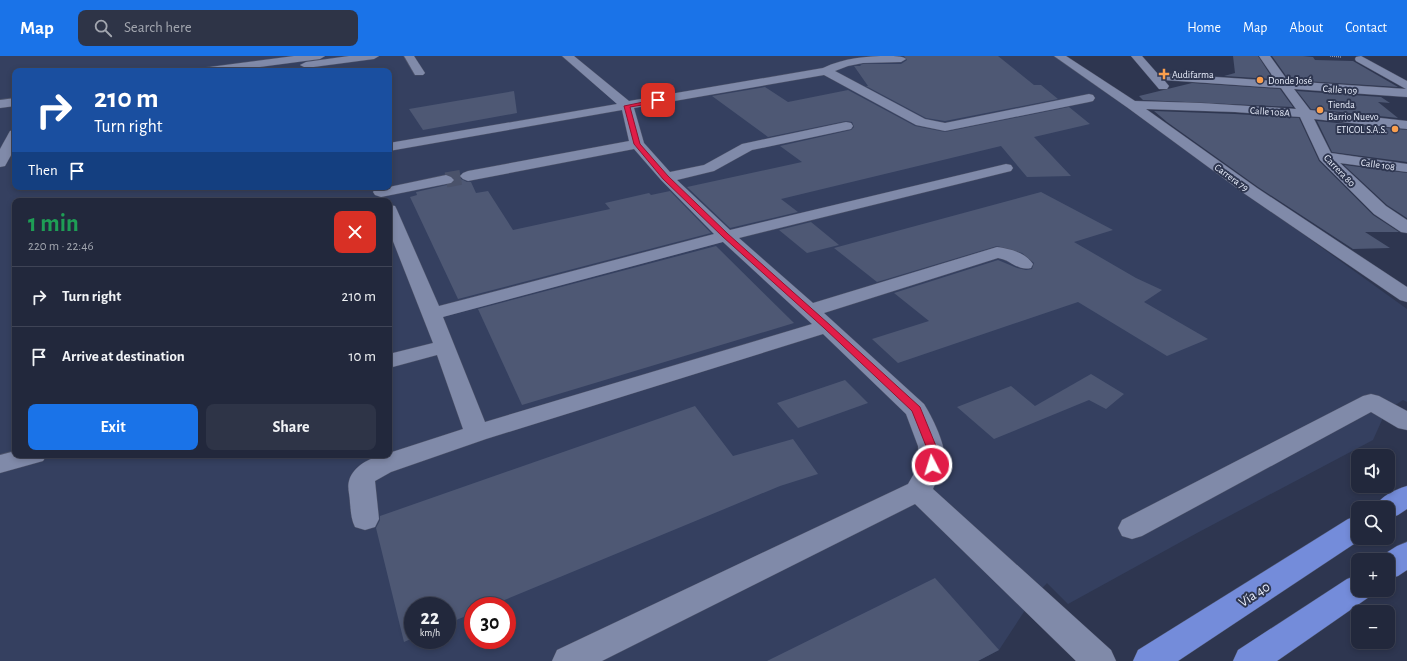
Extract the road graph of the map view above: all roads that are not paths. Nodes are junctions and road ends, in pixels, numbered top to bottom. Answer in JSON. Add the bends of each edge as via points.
{"nodes":[{"id":1,"x":374,"y":56,"type":"edge"},
{"id":2,"x":409,"y":56,"type":"edge"},
{"id":3,"x":568,"y":56,"type":"edge"},
{"id":4,"x":1059,"y":56,"type":"edge"},
{"id":5,"x":1136,"y":56,"type":"edge"},
{"id":6,"x":1264,"y":56,"type":"edge"},
{"id":7,"x":902,"y":59,"type":"dead end"},
{"id":8,"x":1360,"y":59,"type":"dead end"},
{"id":9,"x":326,"y":63,"type":"edge"},
{"id":10,"x":826,"y":65,"type":"junction"},
{"id":11,"x":248,"y":68,"type":"edge"},
{"id":12,"x":283,"y":68,"type":"edge"},
{"id":13,"x":419,"y":73,"type":"dead end"},
{"id":14,"x":1154,"y":76,"type":"junction"},
{"id":15,"x":1286,"y":85,"type":"junction"},
{"id":16,"x":1407,"y":86,"type":"edge"},
{"id":17,"x":12,"y":94,"type":"edge"},
{"id":18,"x":1407,"y":94,"type":"edge"},
{"id":19,"x":0,"y":96,"type":"edge"},
{"id":20,"x":1090,"y":98,"type":"dead end"},
{"id":21,"x":12,"y":102,"type":"edge"},
{"id":22,"x":0,"y":104,"type":"edge"},
{"id":23,"x":1132,"y":105,"type":"junction"},
{"id":24,"x":1181,"y":105,"type":"junction"},
{"id":25,"x":627,"y":106,"type":"junction"},
{"id":26,"x":1306,"y":113,"type":"junction"},
{"id":27,"x":1407,"y":125,"type":"edge"},
{"id":28,"x":846,"y":126,"type":"dead end"},
{"id":29,"x":12,"y":140,"type":"edge"},
{"id":30,"x":637,"y":144,"type":"junction"},
{"id":31,"x":392,"y":146,"type":"edge"},
{"id":32,"x":1325,"y":157,"type":"junction"},
{"id":33,"x":0,"y":163,"type":"edge"},
{"id":34,"x":1006,"y":168,"type":"dead end"},
{"id":35,"x":1407,"y":168,"type":"edge"},
{"id":36,"x":468,"y":176,"type":"tunnel mouth"},
{"id":37,"x":666,"y":178,"type":"junction"},
{"id":38,"x":446,"y":180,"type":"tunnel mouth"},
{"id":39,"x":384,"y":198,"type":"edge"},
{"id":40,"x":392,"y":217,"type":"edge"},
{"id":41,"x":1407,"y":228,"type":"edge"},
{"id":42,"x":726,"y":236,"type":"junction"},
{"id":43,"x":1024,"y":264,"type":"dead end"},
{"id":44,"x":1407,"y":296,"type":"edge"},
{"id":45,"x":809,"y":311,"type":"junction"},
{"id":46,"x":432,"y":314,"type":"junction"},
{"id":47,"x":827,"y":326,"type":"junction"},
{"id":48,"x":445,"y":346,"type":"junction"},
{"id":49,"x":392,"y":360,"type":"edge"},
{"id":50,"x":1407,"y":422,"type":"edge"},
{"id":51,"x":477,"y":433,"type":"junction"},
{"id":52,"x":23,"y":458,"type":"edge"},
{"id":53,"x":0,"y":464,"type":"edge"},
{"id":54,"x":918,"y":490,"type":"junction"},
{"id":55,"x":1407,"y":496,"type":"edge"},
{"id":56,"x":1395,"y":504,"type":"edge"},
{"id":57,"x":365,"y":520,"type":"dead end"},
{"id":58,"x":1132,"y":528,"type":"dead end"},
{"id":59,"x":1351,"y":532,"type":"edge"},
{"id":60,"x":1407,"y":554,"type":"edge"},
{"id":61,"x":1395,"y":562,"type":"edge"},
{"id":62,"x":1351,"y":593,"type":"edge"},
{"id":63,"x":569,"y":661,"type":"edge"},
{"id":64,"x":1099,"y":661,"type":"edge"},
{"id":65,"x":1150,"y":661,"type":"edge"},
{"id":66,"x":1250,"y":661,"type":"edge"}],
"edges":[{"from":1,"to":9,"type":"street"},
{"from":2,"to":13,"type":"street"},
{"from":3,"to":25,"type":"street"},
{"from":4,"to":23,"type":"street","name":"Carrera 79"},
{"from":5,"to":14,"type":"street"},
{"from":6,"to":15,"type":"street","name":"Carrera 80"},
{"from":7,"to":10,"type":"street","via":[[860,60]]},
{"from":8,"to":16,"type":"street"},
{"from":9,"to":11,"type":"street"},
{"from":9,"to":12,"type":"street"},
{"from":10,"to":20,"type":"street","via":[[921,122],[945,126]]},
{"from":10,"to":25,"type":"street"},
{"from":14,"to":15,"type":"street","name":"Calle 109"},
{"from":14,"to":24,"type":"street"},
{"from":15,"to":18,"type":"street","name":"Calle 109"},
{"from":15,"to":26,"type":"street","name":"Carrera 80"},
{"from":17,"to":19,"type":"street"},
{"from":21,"to":22,"type":"street"},
{"from":23,"to":24,"type":"street","name":"Calle 108A"},
{"from":23,"to":44,"type":"street","name":"Carrera 79","via":[[1251,191]]},
{"from":24,"to":26,"type":"street","name":"Calle 108A"},
{"from":25,"to":30,"type":"street"},
{"from":25,"to":31,"type":"street"},
{"from":26,"to":27,"type":"street","name":"Calle 108A"},
{"from":26,"to":32,"type":"street","name":"Carrera 80"},
{"from":28,"to":37,"type":"street","via":[[746,147],[708,168]]},
{"from":29,"to":33,"type":"street"},
{"from":30,"to":36,"type":"street"},
{"from":30,"to":37,"type":"street"},
{"from":32,"to":35,"type":"street","name":"Calle 108"},
{"from":32,"to":41,"type":"street","name":"Carrera 80","via":[[1380,210]]},
{"from":34,"to":42,"type":"street"},
{"from":37,"to":42,"type":"street"},
{"from":38,"to":39,"type":"street"},
{"from":40,"to":46,"type":"street"},
{"from":42,"to":45,"type":"street"},
{"from":42,"to":46,"type":"street"},
{"from":43,"to":45,"type":"street","via":[[1008,254],[997,252]]},
{"from":45,"to":47,"type":"street"},
{"from":46,"to":48,"type":"street"},
{"from":47,"to":51,"type":"street"},
{"from":47,"to":54,"type":"street","via":[[916,410],[931,446],[932,465]]},
{"from":48,"to":49,"type":"street"},
{"from":48,"to":51,"type":"street"},
{"from":50,"to":58,"type":"street","via":[[1371,402]]},
{"from":51,"to":57,"type":"street","via":[[382,465],[367,473],[362,482]]},
{"from":52,"to":53,"type":"street"},
{"from":54,"to":63,"type":"street"},
{"from":54,"to":64,"type":"street"},
{"from":55,"to":56,"type":"highway"},
{"from":59,"to":65,"type":"highway","name":"Vía 40"},
{"from":60,"to":61,"type":"highway"},
{"from":62,"to":66,"type":"highway"}]}
